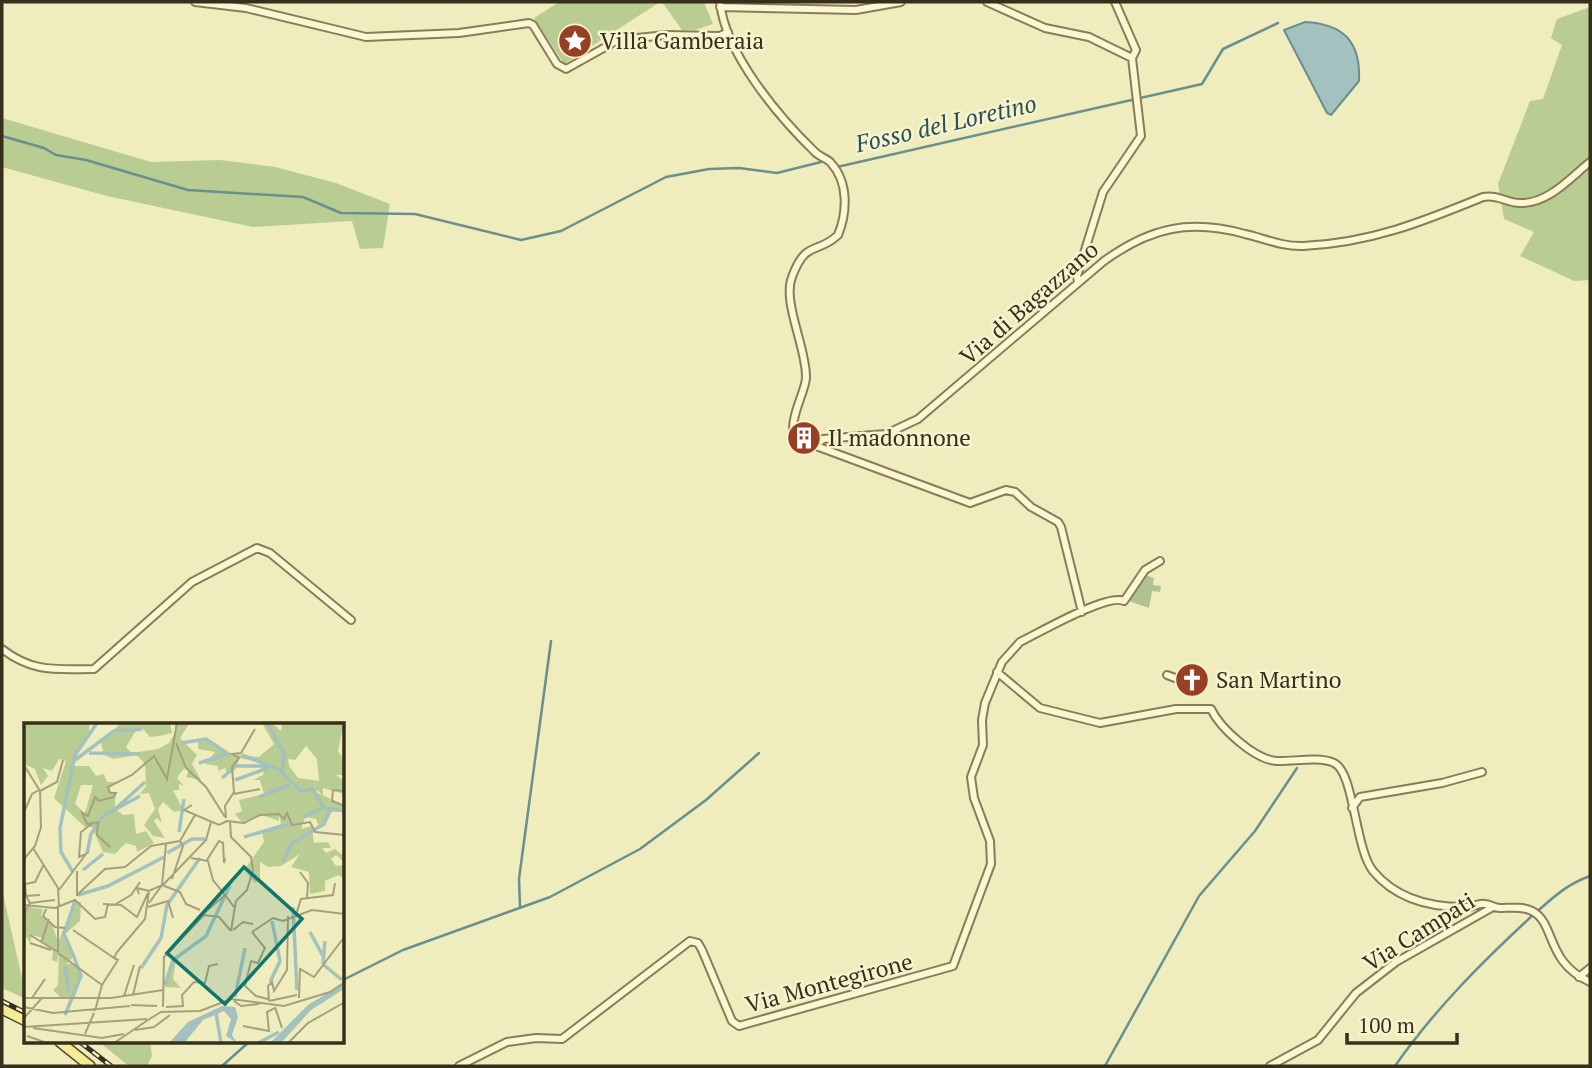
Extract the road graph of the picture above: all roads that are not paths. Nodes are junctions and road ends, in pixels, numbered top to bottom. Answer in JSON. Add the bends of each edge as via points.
{"nodes":[{"id":1,"x":195,"y":2,"type":"edge"},
{"id":2,"x":901,"y":2,"type":"edge"},
{"id":3,"x":987,"y":2,"type":"edge"},
{"id":4,"x":1115,"y":2,"type":"edge"},
{"id":5,"x":720,"y":4,"type":"edge"},
{"id":6,"x":728,"y":32,"type":"junction"},
{"id":7,"x":1132,"y":58,"type":"junction"},
{"id":8,"x":1590,"y":162,"type":"edge"},
{"id":9,"x":1078,"y":284,"type":"junction"},
{"id":10,"x":816,"y":446,"type":"junction"},
{"id":11,"x":1160,"y":561,"type":"dead end"},
{"id":12,"x":1082,"y":612,"type":"junction"},
{"id":13,"x":351,"y":620,"type":"dead end"},
{"id":14,"x":2,"y":649,"type":"edge"},
{"id":15,"x":997,"y":673,"type":"junction"},
{"id":16,"x":1212,"y":721,"type":"dead end"},
{"id":17,"x":1223,"y":729,"type":"junction"},
{"id":18,"x":1482,"y":772,"type":"dead end"},
{"id":19,"x":1349,"y":789,"type":"junction"},
{"id":20,"x":1360,"y":797,"type":"junction"},
{"id":21,"x":1352,"y":808,"type":"junction"},
{"id":22,"x":1493,"y":907,"type":"junction"},
{"id":23,"x":1590,"y":968,"type":"edge"},
{"id":24,"x":1579,"y":977,"type":"junction"},
{"id":25,"x":1590,"y":982,"type":"edge"},
{"id":26,"x":2,"y":1009,"type":"edge"},
{"id":27,"x":24,"y":1020,"type":"edge"},
{"id":28,"x":62,"y":1044,"type":"edge"},
{"id":29,"x":88,"y":1065,"type":"edge"},
{"id":30,"x":459,"y":1066,"type":"edge"},
{"id":31,"x":1270,"y":1066,"type":"edge"}],
"edges":[{"from":1,"to":6,"type":"street","via":[[246,8],[366,37],[470,33],[528,23],[557,64],[566,69],[618,40]]},
{"from":2,"to":5,"type":"street","via":[[856,10]]},
{"from":3,"to":7,"type":"street","via":[[1045,28],[1088,37]]},
{"from":4,"to":7,"type":"street","via":[[1136,50]]},
{"from":5,"to":6,"type":"street"},
{"from":6,"to":10,"type":"street","via":[[774,107],[814,152],[833,165],[845,196],[838,235],[803,254],[790,285],[806,381],[798,397],[794,437],[799,444]]},
{"from":7,"to":9,"type":"street","via":[[1141,136],[1103,192]]},
{"from":8,"to":9,"type":"street","name":"Via di Bagazzano","via":[[1544,198],[1519,204],[1494,195],[1483,197],[1382,236],[1297,246],[1207,225],[1172,228],[1119,250]]},
{"from":9,"to":10,"type":"street","name":"Via di Bagazzano","via":[[918,419],[886,434],[822,439]]},
{"from":10,"to":12,"type":"street","via":[[970,503],[1006,490],[1015,492],[1058,522]]},
{"from":11,"to":12,"type":"street","via":[[1145,570],[1124,601],[1112,600]]},
{"from":12,"to":15,"type":"street","via":[[1020,642]]},
{"from":13,"to":14,"type":"street","via":[[270,553],[257,548],[192,582],[94,669],[34,668]]},
{"from":15,"to":17,"type":"street","via":[[1052,713],[1100,723],[1176,709],[1211,709]]},
{"from":15,"to":30,"type":"street","name":"Via Montegirone","via":[[982,720],[983,745],[971,777],[990,841],[991,864],[956,962],[948,969],[739,1026],[732,1021],[698,943],[690,941],[562,1039],[507,1042]]},
{"from":16,"to":17,"type":"street"},
{"from":17,"to":19,"type":"street","via":[[1271,761],[1334,762],[1343,769]]},
{"from":18,"to":20,"type":"street"},
{"from":19,"to":20,"type":"street"},
{"from":19,"to":21,"type":"street"},
{"from":20,"to":21,"type":"street"},
{"from":21,"to":22,"type":"street","via":[[1368,864],[1402,897]]},
{"from":22,"to":24,"type":"street","via":[[1532,911],[1542,919],[1560,961]]},
{"from":22,"to":31,"type":"street","name":"Via Campati","via":[[1396,962],[1356,993],[1318,1040]]},
{"from":23,"to":24,"type":"street"},
{"from":24,"to":25,"type":"street"},
{"from":26,"to":27,"type":"main road"},
{"from":28,"to":29,"type":"main road"}]}
